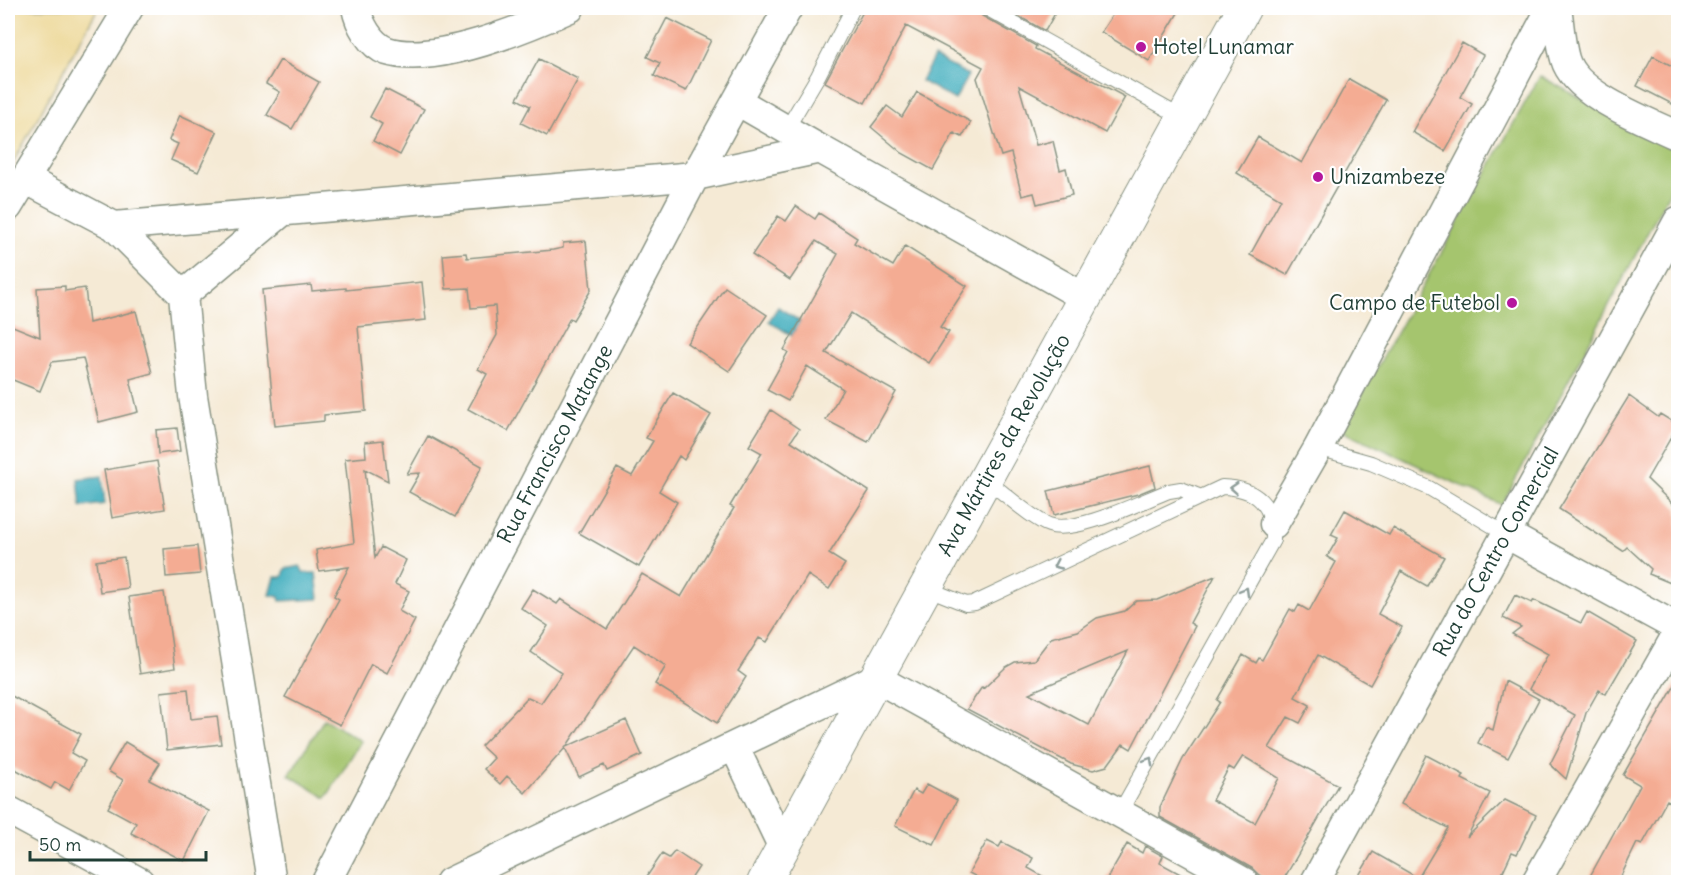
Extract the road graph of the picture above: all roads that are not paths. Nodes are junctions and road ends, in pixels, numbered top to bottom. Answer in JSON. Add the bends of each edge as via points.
{"nodes":[{"id":1,"x":129,"y":8,"type":"edge"},
{"id":2,"x":356,"y":8,"type":"edge"},
{"id":3,"x":570,"y":8,"type":"edge"},
{"id":4,"x":788,"y":8,"type":"edge"},
{"id":5,"x":853,"y":8,"type":"edge"},
{"id":6,"x":986,"y":8,"type":"edge"},
{"id":7,"x":1244,"y":8,"type":"edge"},
{"id":8,"x":1551,"y":8,"type":"edge"},
{"id":9,"x":1557,"y":8,"type":"edge"},
{"id":10,"x":737,"y":101,"type":"junction"},
{"id":11,"x":1182,"y":118,"type":"junction"},
{"id":12,"x":786,"y":130,"type":"junction"},
{"id":13,"x":1678,"y":136,"type":"edge"},
{"id":14,"x":820,"y":149,"type":"junction"},
{"id":15,"x":695,"y":176,"type":"junction"},
{"id":16,"x":25,"y":179,"type":"junction"},
{"id":17,"x":8,"y":207,"type":"edge"},
{"id":18,"x":282,"y":212,"type":"junction"},
{"id":19,"x":1678,"y":221,"type":"edge"},
{"id":20,"x":114,"y":226,"type":"junction"},
{"id":21,"x":183,"y":295,"type":"junction"},
{"id":22,"x":1084,"y":297,"type":"junction"},
{"id":23,"x":1318,"y":448,"type":"junction"},
{"id":24,"x":985,"y":479,"type":"junction"},
{"id":25,"x":1201,"y":497,"type":"junction"},
{"id":26,"x":1274,"y":524,"type":"junction"},
{"id":27,"x":1506,"y":534,"type":"junction"},
{"id":28,"x":926,"y":588,"type":"junction"},
{"id":29,"x":1678,"y":630,"type":"edge"},
{"id":30,"x":876,"y":678,"type":"junction"},
{"id":31,"x":734,"y":746,"type":"junction"},
{"id":32,"x":8,"y":810,"type":"edge"},
{"id":33,"x":1120,"y":812,"type":"junction"},
{"id":34,"x":783,"y":848,"type":"junction"},
{"id":35,"x":140,"y":882,"type":"edge"},
{"id":36,"x":272,"y":882,"type":"edge"},
{"id":37,"x":326,"y":882,"type":"edge"},
{"id":38,"x":450,"y":882,"type":"edge"},
{"id":39,"x":764,"y":882,"type":"edge"},
{"id":40,"x":1244,"y":882,"type":"edge"},
{"id":41,"x":1315,"y":882,"type":"edge"},
{"id":42,"x":1536,"y":882,"type":"edge"}],
"edges":[{"from":1,"to":16,"type":"street"},
{"from":2,"to":3,"type":"street","via":[[359,24],[384,50],[412,56],[473,45]]},
{"from":4,"to":10,"type":"street","name":"Rua Francisco Matange"},
{"from":5,"to":12,"type":"lane"},
{"from":6,"to":11,"type":"lane"},
{"from":7,"to":11,"type":"street","name":"Ava Mártires da Revolução"},
{"from":8,"to":23,"type":"street"},
{"from":9,"to":13,"type":"street","via":[[1565,61],[1578,81],[1602,98]]},
{"from":10,"to":12,"type":"street"},
{"from":10,"to":15,"type":"street","name":"Rua Francisco Matange"},
{"from":11,"to":22,"type":"street","name":"Ava Mártires da Revolução"},
{"from":12,"to":14,"type":"street"},
{"from":14,"to":15,"type":"street"},
{"from":14,"to":22,"type":"street"},
{"from":15,"to":18,"type":"street"},
{"from":15,"to":37,"type":"street","name":"Rua Francisco Matange"},
{"from":16,"to":17,"type":"street"},
{"from":16,"to":20,"type":"street"},
{"from":18,"to":20,"type":"street"},
{"from":18,"to":21,"type":"street"},
{"from":19,"to":27,"type":"street","name":"Rua do Centro Comercial"},
{"from":20,"to":21,"type":"street"},
{"from":21,"to":36,"type":"street","via":[[193,396]]},
{"from":22,"to":24,"type":"street","name":"Ava Mártires da Revolução"},
{"from":23,"to":26,"type":"street"},
{"from":23,"to":27,"type":"lane","via":[[1371,463],[1429,488]]},
{"from":24,"to":25,"type":"lane","via":[[1049,525],[1062,528],[1169,491],[1181,489]]},
{"from":24,"to":28,"type":"street","name":"Ava Mártires da Revolução"},
{"from":26,"to":25,"type":"lane","one_way":true,"via":[[1257,494],[1242,488],[1222,487]]},
{"from":25,"to":28,"type":"lane","one_way":true,"via":[[975,603],[966,604]]},
{"from":33,"to":26,"type":"lane","one_way":true,"via":[[1274,540]]},
{"from":27,"to":29,"type":"street"},
{"from":27,"to":41,"type":"street","name":"Rua do Centro Comercial"},
{"from":28,"to":30,"type":"street","name":"Ava Mártires da Revolução"},
{"from":29,"to":42,"type":"street"},
{"from":30,"to":31,"type":"street"},
{"from":30,"to":33,"type":"street"},
{"from":30,"to":34,"type":"street","name":"Ava Mártires da Revolução"},
{"from":31,"to":34,"type":"street"},
{"from":31,"to":38,"type":"street"},
{"from":32,"to":35,"type":"street"},
{"from":33,"to":40,"type":"street"},
{"from":34,"to":39,"type":"street","name":"Ava Mártires da Revolução"}]}
